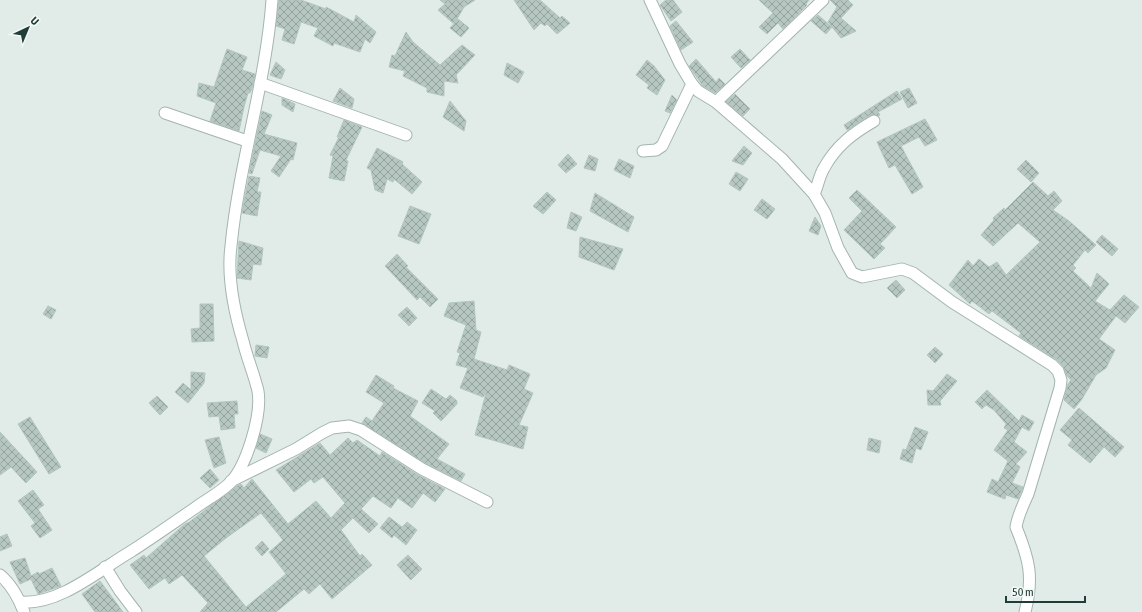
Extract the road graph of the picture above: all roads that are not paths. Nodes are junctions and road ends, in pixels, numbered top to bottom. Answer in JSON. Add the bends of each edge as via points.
{"nodes":[{"id":1,"x":272,"y":0,"type":"edge"},
{"id":2,"x":650,"y":0,"type":"edge"},
{"id":3,"x":823,"y":0,"type":"edge"},
{"id":4,"x":260,"y":83,"type":"junction"},
{"id":5,"x":692,"y":84,"type":"junction"},
{"id":6,"x":716,"y":102,"type":"junction"},
{"id":7,"x":165,"y":113,"type":"dead end"},
{"id":8,"x":874,"y":121,"type":"dead end"},
{"id":9,"x":406,"y":135,"type":"dead end"},
{"id":10,"x":247,"y":141,"type":"junction"},
{"id":11,"x":644,"y":151,"type":"dead end"},
{"id":12,"x":814,"y":194,"type":"junction"},
{"id":13,"x":231,"y":482,"type":"junction"},
{"id":14,"x":487,"y":502,"type":"dead end"},
{"id":15,"x":105,"y":567,"type":"junction"},
{"id":16,"x":0,"y":575,"type":"edge"},
{"id":17,"x":22,"y":607,"type":"edge"},
{"id":18,"x":136,"y":612,"type":"edge"},
{"id":19,"x":1025,"y":612,"type":"edge"}],
"edges":[{"from":1,"to":4,"type":"street","via":[[266,57]]},
{"from":2,"to":5,"type":"street"},
{"from":3,"to":6,"type":"street"},
{"from":4,"to":9,"type":"street"},
{"from":4,"to":10,"type":"street"},
{"from":5,"to":6,"type":"street"},
{"from":5,"to":11,"type":"street","via":[[662,146],[656,150]]},
{"from":6,"to":12,"type":"street","via":[[782,159]]},
{"from":7,"to":10,"type":"street"},
{"from":8,"to":12,"type":"street","via":[[854,133],[840,146],[824,168]]},
{"from":10,"to":13,"type":"street","via":[[236,201],[230,275],[242,340],[258,391],[259,403],[258,418],[249,446]]},
{"from":12,"to":19,"type":"street","via":[[852,273],[862,277],[902,269],[913,273],[952,302],[1044,359],[1058,371],[1060,388],[1016,527],[1029,561],[1029,592]]},
{"from":13,"to":14,"type":"street","via":[[332,428],[348,426],[361,430],[422,469]]},
{"from":13,"to":15,"type":"street"},
{"from":15,"to":17,"type":"street","via":[[61,594]]},
{"from":15,"to":18,"type":"street"},
{"from":16,"to":17,"type":"street"}]}
